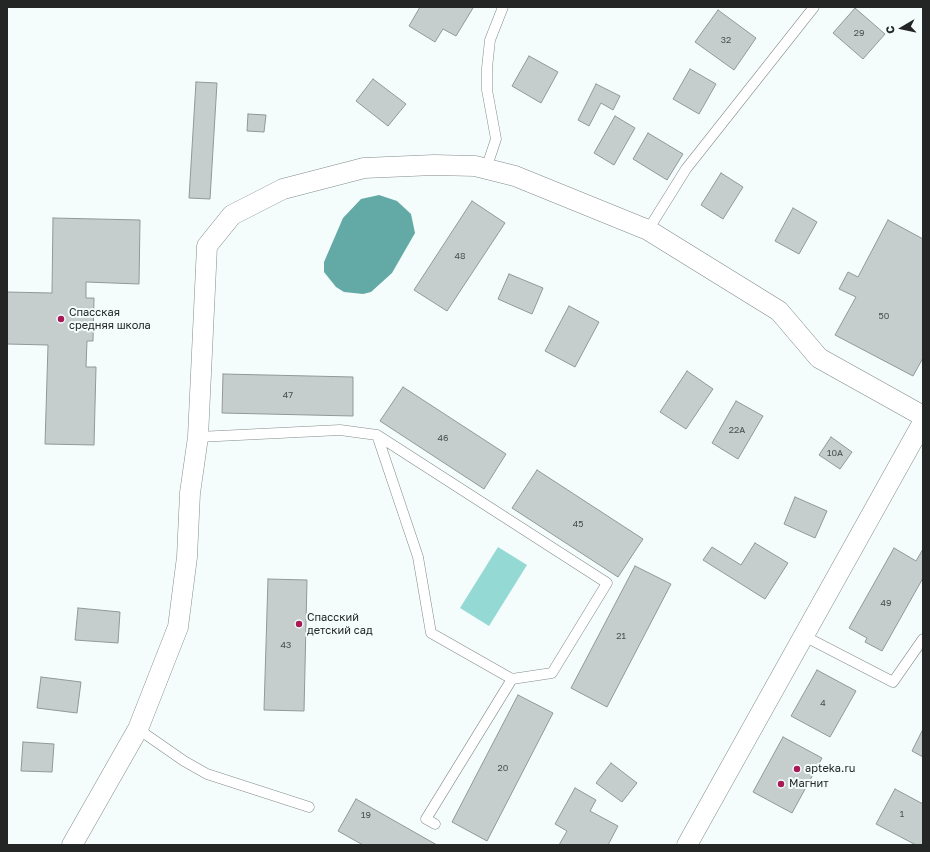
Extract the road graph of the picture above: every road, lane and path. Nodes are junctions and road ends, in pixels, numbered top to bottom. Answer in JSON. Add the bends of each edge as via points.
{"nodes":[{"id":1,"x":503,"y":7,"type":"edge"},
{"id":2,"x":814,"y":7,"type":"edge"},
{"id":3,"x":486,"y":169,"type":"junction"},
{"id":4,"x":648,"y":230,"type":"junction"},
{"id":5,"x":923,"y":416,"type":"edge"},
{"id":6,"x":923,"y":422,"type":"edge"},
{"id":7,"x":377,"y":435,"type":"junction"},
{"id":8,"x":198,"y":437,"type":"junction"},
{"id":9,"x":804,"y":636,"type":"junction"},
{"id":10,"x":923,"y":638,"type":"edge"},
{"id":11,"x":512,"y":679,"type":"junction"},
{"id":12,"x":138,"y":729,"type":"junction"},
{"id":13,"x":309,"y":807,"type":"dead end"},
{"id":14,"x":435,"y":824,"type":"dead end"},
{"id":15,"x":72,"y":845,"type":"edge"},
{"id":16,"x":687,"y":845,"type":"edge"}],
"edges":[{"from":1,"to":3,"type":"lane","via":[[490,40],[488,54],[487,90],[496,139]]},
{"from":2,"to":4,"type":"lane","via":[[686,169]]},
{"from":3,"to":4,"type":"street","via":[[515,176]]},
{"from":3,"to":8,"type":"street","via":[[475,166],[434,165],[364,168],[283,190],[232,215],[207,246]]},
{"from":4,"to":5,"type":"street","via":[[779,311],[819,358]]},
{"from":6,"to":9,"type":"street"},
{"from":7,"to":8,"type":"lane","via":[[340,430]]},
{"from":7,"to":11,"type":"lane","via":[[418,557],[432,633]]},
{"from":7,"to":11,"type":"lane","via":[[607,583],[552,673]]},
{"from":8,"to":12,"type":"street","via":[[190,493],[187,557],[178,627]]},
{"from":9,"to":10,"type":"lane","via":[[893,682]]},
{"from":9,"to":16,"type":"street"},
{"from":11,"to":14,"type":"lane","via":[[426,819]]},
{"from":12,"to":13,"type":"lane","via":[[207,774]]},
{"from":12,"to":15,"type":"street"}]}
